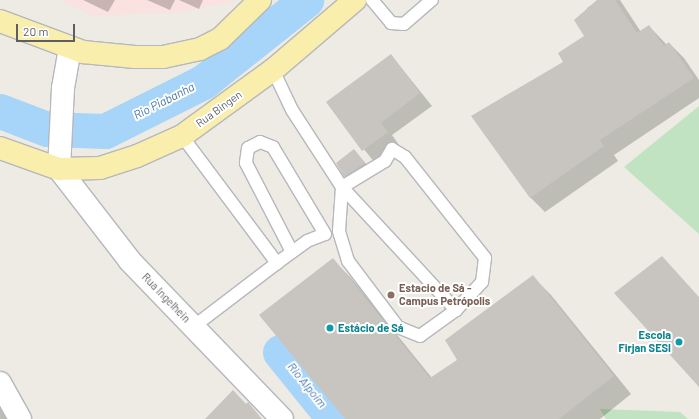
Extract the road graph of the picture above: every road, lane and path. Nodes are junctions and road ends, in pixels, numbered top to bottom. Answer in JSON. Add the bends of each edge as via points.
{"nodes":[{"id":1,"x":260,"y":0,"type":"edge"},
{"id":2,"x":355,"y":0,"type":"edge"},
{"id":3,"x":372,"y":0,"type":"edge"},
{"id":4,"x":432,"y":0,"type":"edge"},
{"id":5,"x":0,"y":21,"type":"edge"},
{"id":6,"x":70,"y":48,"type":"junction"},
{"id":7,"x":273,"y":70,"type":"junction"},
{"id":8,"x":182,"y":136,"type":"junction"},
{"id":9,"x":0,"y":148,"type":"edge"},
{"id":10,"x":59,"y":169,"type":"junction"},
{"id":11,"x":342,"y":187,"type":"junction"},
{"id":12,"x":339,"y":231,"type":"junction"},
{"id":13,"x":325,"y":234,"type":"junction"},
{"id":14,"x":292,"y":252,"type":"junction"},
{"id":15,"x":277,"y":263,"type":"junction"},
{"id":16,"x":456,"y":310,"type":"junction"},
{"id":17,"x":193,"y":327,"type":"junction"},
{"id":18,"x":0,"y":383,"type":"edge"},
{"id":19,"x":20,"y":419,"type":"edge"},
{"id":20,"x":282,"y":419,"type":"edge"}],
"edges":[{"from":1,"to":6,"type":"main road","via":[[220,39],[200,49],[164,57],[136,57],[102,55]]},
{"from":2,"to":7,"type":"main road","name":"Rua Bingen"},
{"from":3,"to":4,"type":"lane","via":[[391,23],[404,24]]},
{"from":5,"to":6,"type":"main road"},
{"from":6,"to":10,"type":"street","via":[[63,88]]},
{"from":7,"to":8,"type":"main road","name":"Rua Bingen"},
{"from":7,"to":11,"type":"lane","via":[[292,110]]},
{"from":8,"to":10,"type":"main road","name":"Rua Bingen","via":[[137,156],[100,168]]},
{"from":8,"to":15,"type":"lane"},
{"from":9,"to":10,"type":"main road"},
{"from":10,"to":17,"type":"street","name":"Rua Ingelhein","via":[[130,261]]},
{"from":11,"to":12,"type":"lane"},
{"from":11,"to":16,"type":"lane"},
{"from":11,"to":16,"type":"lane","via":[[385,161],[392,149],[405,157],[484,258],[482,282]]},
{"from":12,"to":13,"type":"lane"},
{"from":12,"to":16,"type":"lane","via":[[348,261],[398,327],[420,336]]},
{"from":13,"to":14,"type":"lane","via":[[307,241]]},
{"from":13,"to":14,"type":"lane","via":[[273,147],[260,142],[248,148],[246,163]]},
{"from":14,"to":15,"type":"lane"},
{"from":15,"to":17,"type":"lane"},
{"from":17,"to":20,"type":"street","name":"Rua Ingelhein"},
{"from":18,"to":19,"type":"street"}]}
